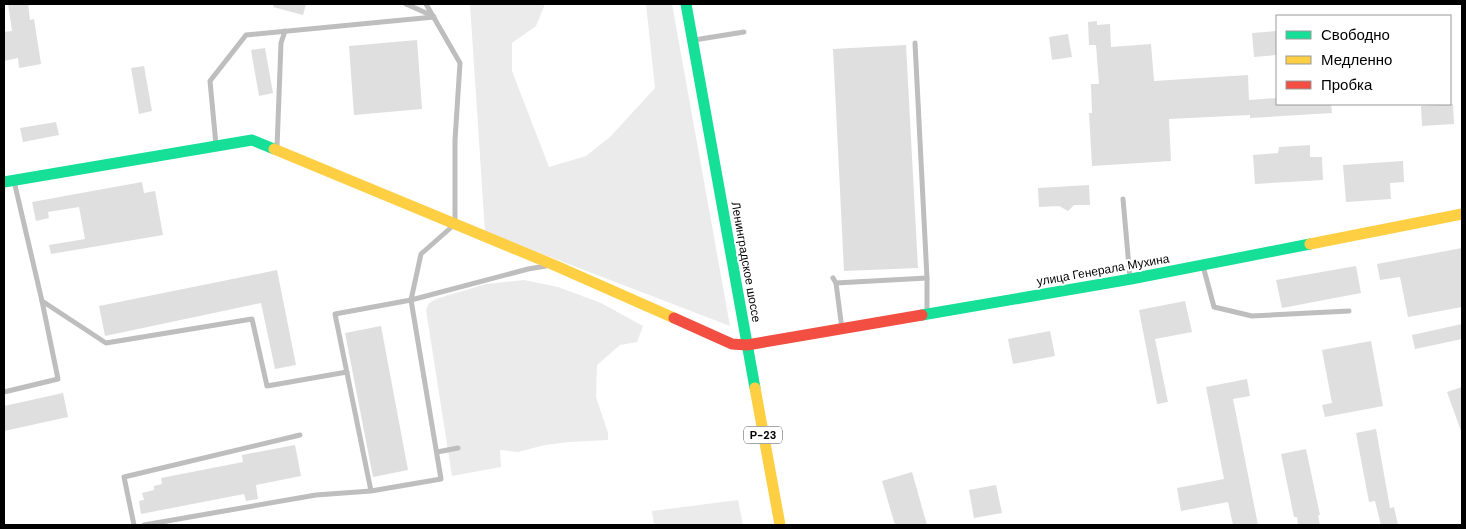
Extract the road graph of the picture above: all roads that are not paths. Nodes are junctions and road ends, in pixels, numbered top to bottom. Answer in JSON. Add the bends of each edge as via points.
{"nodes":[{"id":1,"x":406,"y":4,"type":"edge"},
{"id":2,"x":426,"y":4,"type":"edge"},
{"id":3,"x":686,"y":4,"type":"edge"},
{"id":4,"x":434,"y":17,"type":"junction"},
{"id":5,"x":285,"y":31,"type":"junction"},
{"id":6,"x":744,"y":32,"type":"dead end"},
{"id":7,"x":694,"y":40,"type":"junction"},
{"id":8,"x":915,"y":44,"type":"dead end"},
{"id":9,"x":216,"y":145,"type":"junction"},
{"id":10,"x":277,"y":150,"type":"junction"},
{"id":11,"x":9,"y":181,"type":"edge"},
{"id":12,"x":1123,"y":199,"type":"dead end"},
{"id":13,"x":1462,"y":214,"type":"edge"},
{"id":14,"x":455,"y":224,"type":"junction"},
{"id":15,"x":554,"y":265,"type":"junction"},
{"id":16,"x":1203,"y":265,"type":"junction"},
{"id":17,"x":927,"y":278,"type":"junction"},
{"id":18,"x":1131,"y":280,"type":"junction"},
{"id":19,"x":411,"y":300,"type":"junction"},
{"id":20,"x":42,"y":301,"type":"junction"},
{"id":21,"x":1349,"y":311,"type":"dead end"},
{"id":22,"x":927,"y":314,"type":"junction"},
{"id":23,"x":842,"y":329,"type":"junction"},
{"id":24,"x":747,"y":345,"type":"junction"},
{"id":25,"x":347,"y":372,"type":"junction"},
{"id":26,"x":4,"y":392,"type":"edge"},
{"id":27,"x":300,"y":435,"type":"dead end"},
{"id":28,"x":458,"y":448,"type":"dead end"},
{"id":29,"x":436,"y":452,"type":"junction"},
{"id":30,"x":371,"y":491,"type":"junction"},
{"id":31,"x":134,"y":525,"type":"edge"},
{"id":32,"x":144,"y":525,"type":"edge"},
{"id":33,"x":780,"y":525,"type":"edge"}],
"edges":[{"from":1,"to":4,"type":"lane"},
{"from":2,"to":4,"type":"lane"},
{"from":3,"to":7,"type":"street","name":"Ленинградское шоссе"},
{"from":4,"to":5,"type":"lane"},
{"from":4,"to":14,"type":"lane","via":[[460,63],[455,140]]},
{"from":5,"to":9,"type":"lane","via":[[246,35],[210,81]]},
{"from":5,"to":10,"type":"lane","via":[[281,43]]},
{"from":6,"to":7,"type":"lane"},
{"from":7,"to":24,"type":"street","name":"Ленинградское шоссе"},
{"from":8,"to":17,"type":"lane"},
{"from":9,"to":10,"type":"street","via":[[252,140]]},
{"from":9,"to":11,"type":"street"},
{"from":10,"to":14,"type":"street"},
{"from":11,"to":20,"type":"lane"},
{"from":12,"to":18,"type":"lane"},
{"from":13,"to":16,"type":"street","name":"улица Генерала Мухина"},
{"from":14,"to":15,"type":"street"},
{"from":14,"to":19,"type":"lane","via":[[421,254]]},
{"from":15,"to":19,"type":"lane"},
{"from":15,"to":24,"type":"street","via":[[732,344]]},
{"from":16,"to":18,"type":"street","name":"улица Генерала Мухина"},
{"from":16,"to":21,"type":"lane","via":[[1214,307],[1252,316]]},
{"from":17,"to":22,"type":"lane"},
{"from":17,"to":23,"type":"lane","via":[[834,281]]},
{"from":18,"to":22,"type":"street","name":"улица Генерала Мухина"},
{"from":19,"to":25,"type":"lane","via":[[335,314]]},
{"from":19,"to":29,"type":"lane"},
{"from":20,"to":25,"type":"lane","via":[[106,343],[252,319],[267,386]]},
{"from":20,"to":26,"type":"lane","via":[[58,380]]},
{"from":22,"to":23,"type":"street","name":"улица Генерала Мухина"},
{"from":23,"to":24,"type":"street","name":"улица Генерала Мухина"},
{"from":24,"to":33,"type":"street","name":"Ленинградское шоссе","number":"Р-23"},
{"from":25,"to":30,"type":"lane"},
{"from":27,"to":31,"type":"lane","via":[[124,477]]},
{"from":28,"to":29,"type":"lane"},
{"from":29,"to":30,"type":"lane","via":[[441,479]]},
{"from":30,"to":32,"type":"lane","via":[[316,495]]}]}
